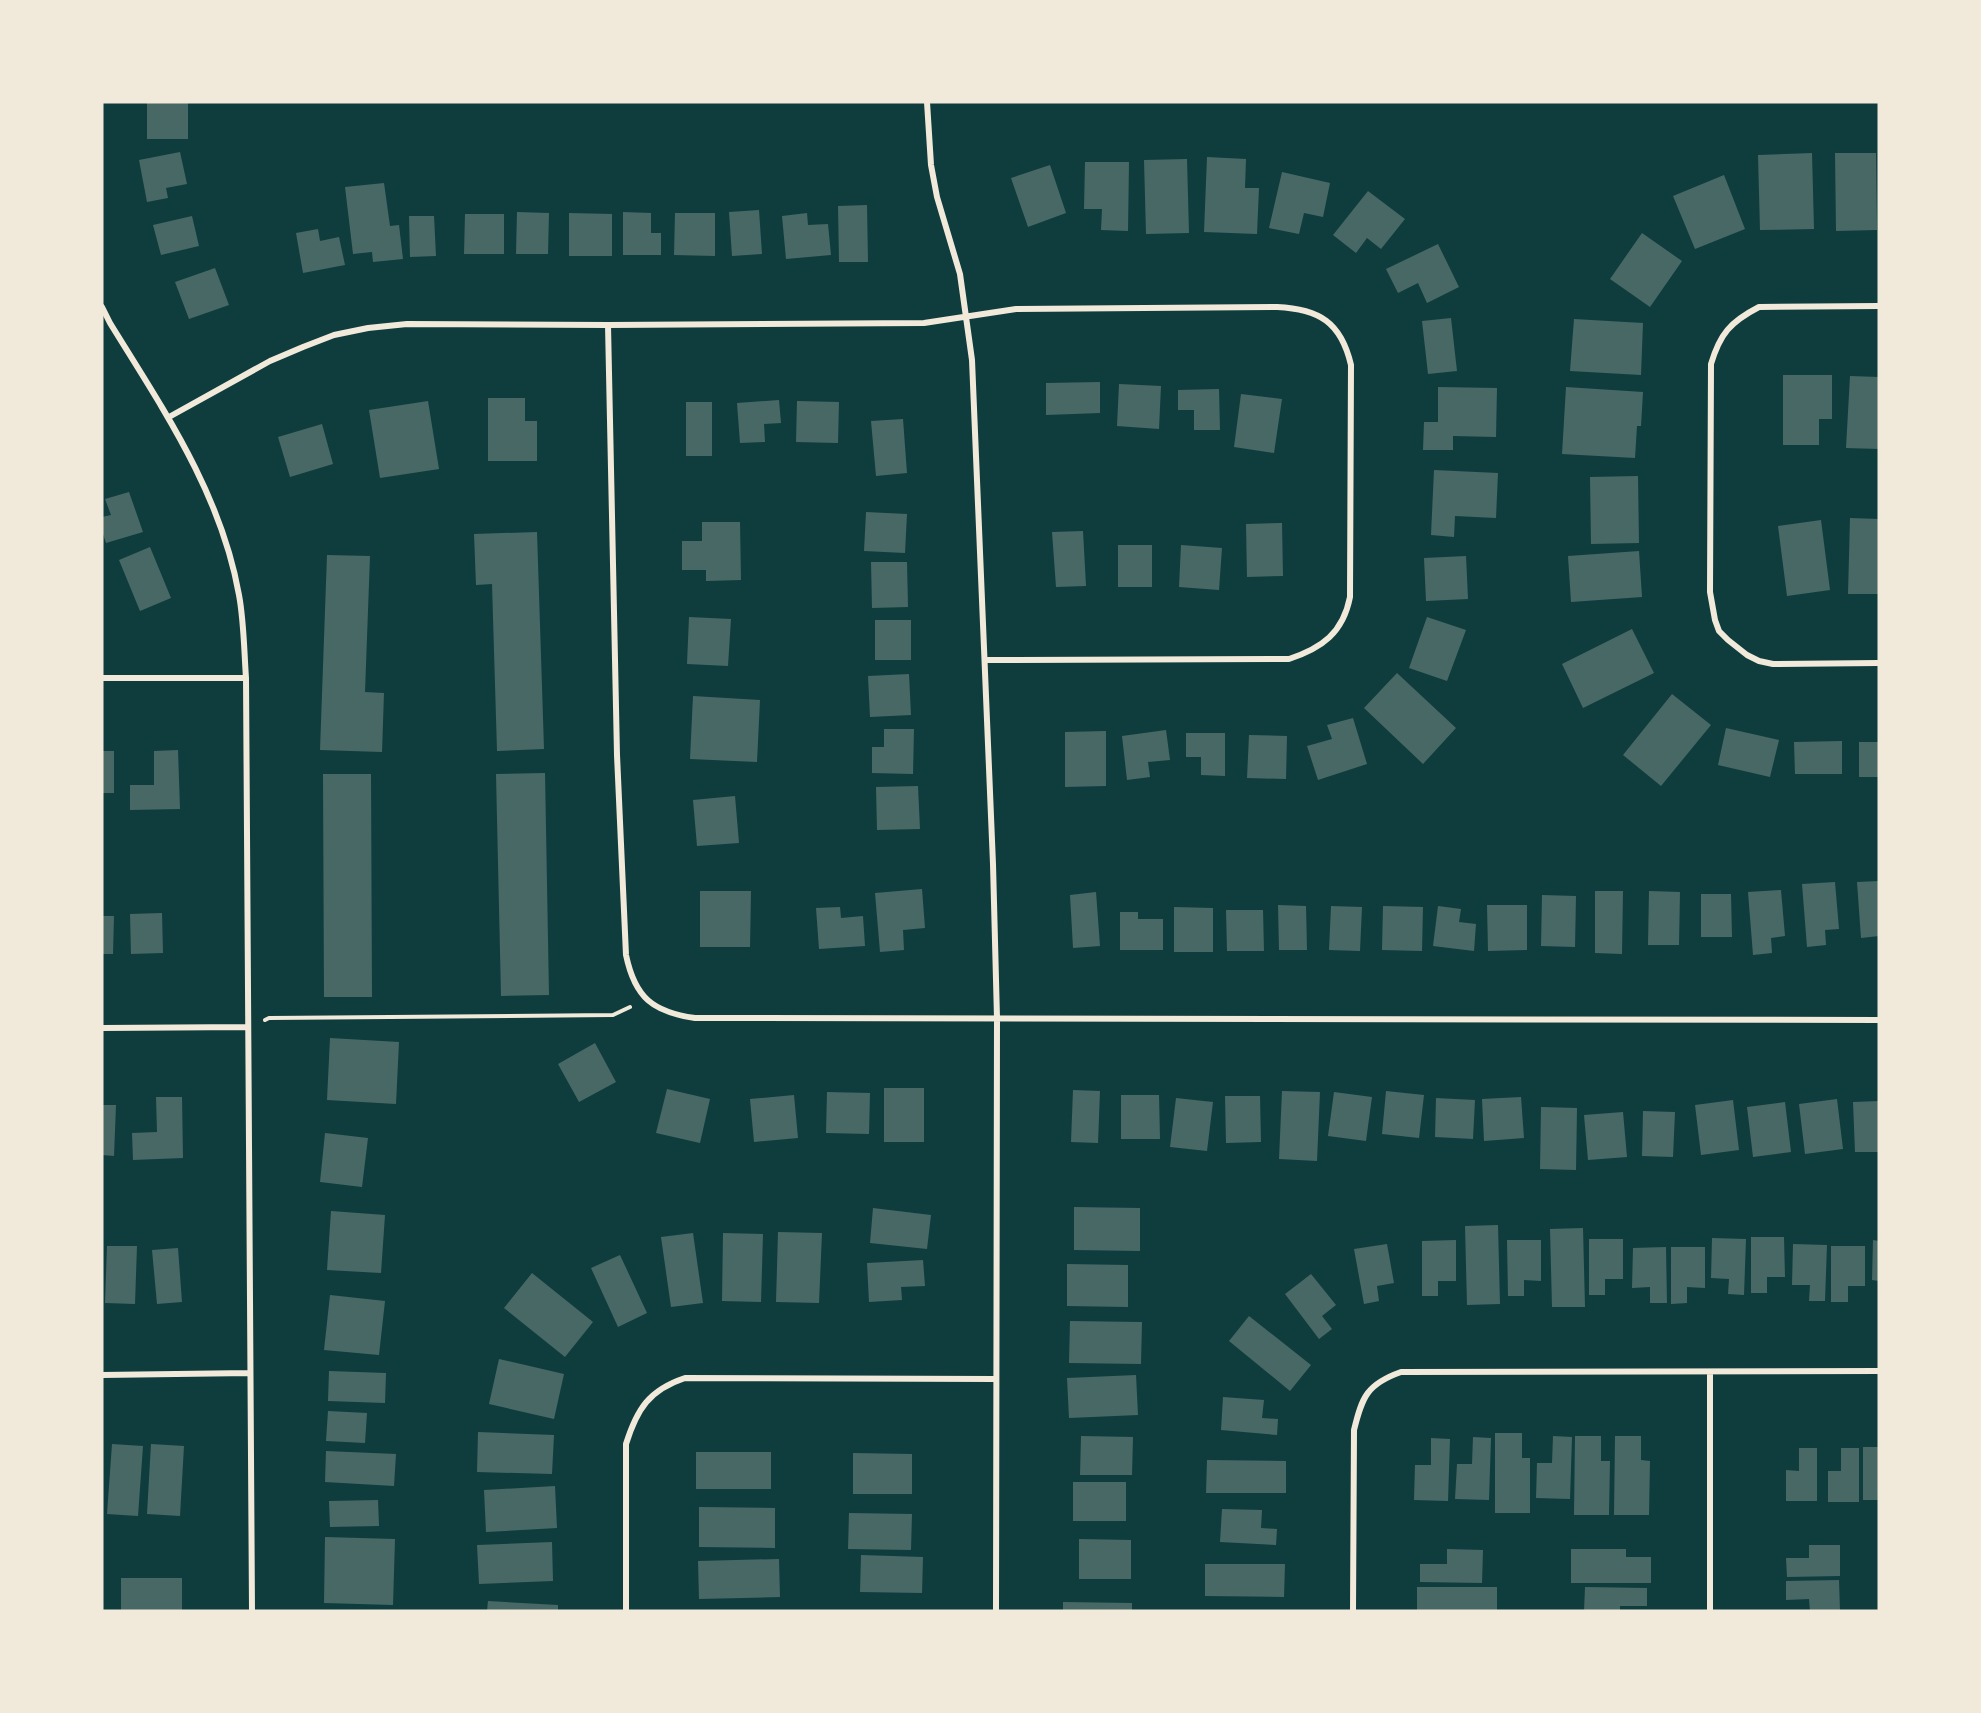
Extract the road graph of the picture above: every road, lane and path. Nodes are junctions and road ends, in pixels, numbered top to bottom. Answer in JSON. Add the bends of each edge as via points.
{"nodes":[{"id":1,"x":927,"y":102,"type":"edge"},
{"id":2,"x":1879,"y":306,"type":"edge"},
{"id":3,"x":102,"y":307,"type":"edge"},
{"id":4,"x":967,"y":316,"type":"junction"},
{"id":5,"x":608,"y":325,"type":"junction"},
{"id":6,"x":169,"y":417,"type":"junction"},
{"id":7,"x":985,"y":660,"type":"junction"},
{"id":8,"x":1879,"y":663,"type":"edge"},
{"id":9,"x":102,"y":678,"type":"edge"},
{"id":10,"x":246,"y":678,"type":"junction"},
{"id":11,"x":648,"y":999,"type":"junction"},
{"id":12,"x":997,"y":1018,"type":"junction"},
{"id":13,"x":1879,"y":1020,"type":"edge"},
{"id":14,"x":247,"y":1027,"type":"junction"},
{"id":15,"x":102,"y":1028,"type":"edge"},
{"id":16,"x":1879,"y":1371,"type":"edge"},
{"id":17,"x":1710,"y":1372,"type":"junction"},
{"id":18,"x":250,"y":1373,"type":"junction"},
{"id":19,"x":102,"y":1375,"type":"edge"},
{"id":20,"x":996,"y":1379,"type":"junction"},
{"id":21,"x":252,"y":1611,"type":"edge"},
{"id":22,"x":626,"y":1611,"type":"edge"},
{"id":23,"x":996,"y":1611,"type":"edge"},
{"id":24,"x":1353,"y":1611,"type":"edge"},
{"id":25,"x":1710,"y":1611,"type":"edge"}],
"edges":[{"from":1,"to":4,"type":"street","via":[[931,165]]},
{"from":2,"to":8,"type":"street","via":[[1759,307],[1728,327],[1717,344],[1711,364],[1710,592],[1719,631],[1759,661]]},
{"from":3,"to":6,"type":"street"},
{"from":4,"to":5,"type":"street","via":[[924,322]]},
{"from":4,"to":7,"type":"street"},
{"from":4,"to":7,"type":"street","via":[[1016,309],[1295,308],[1327,320],[1351,365],[1350,597],[1347,614],[1326,640],[1289,659]]},
{"from":5,"to":6,"type":"street","via":[[419,323],[334,335],[270,361]]},
{"from":5,"to":11,"type":"street","via":[[617,755],[626,955],[630,974]]},
{"from":6,"to":10,"type":"street","via":[[195,466],[227,546],[239,597]]},
{"from":7,"to":12,"type":"street"},
{"from":9,"to":10,"type":"street"},
{"from":10,"to":14,"type":"street"},
{"from":11,"to":12,"type":"street","via":[[672,1015],[695,1018]]},
{"from":11,"to":14,"type":"path","via":[[613,1015],[269,1018]]},
{"from":12,"to":13,"type":"street"},
{"from":12,"to":20,"type":"street"},
{"from":14,"to":15,"type":"street"},
{"from":14,"to":18,"type":"street"},
{"from":16,"to":17,"type":"street"},
{"from":17,"to":24,"type":"street","via":[[1401,1372],[1372,1387],[1360,1405],[1354,1430]]},
{"from":17,"to":25,"type":"street"},
{"from":18,"to":19,"type":"street"},
{"from":18,"to":21,"type":"street"},
{"from":20,"to":22,"type":"street","via":[[685,1378],[660,1389],[645,1402],[633,1421],[626,1444]]},
{"from":20,"to":23,"type":"street"}]}
